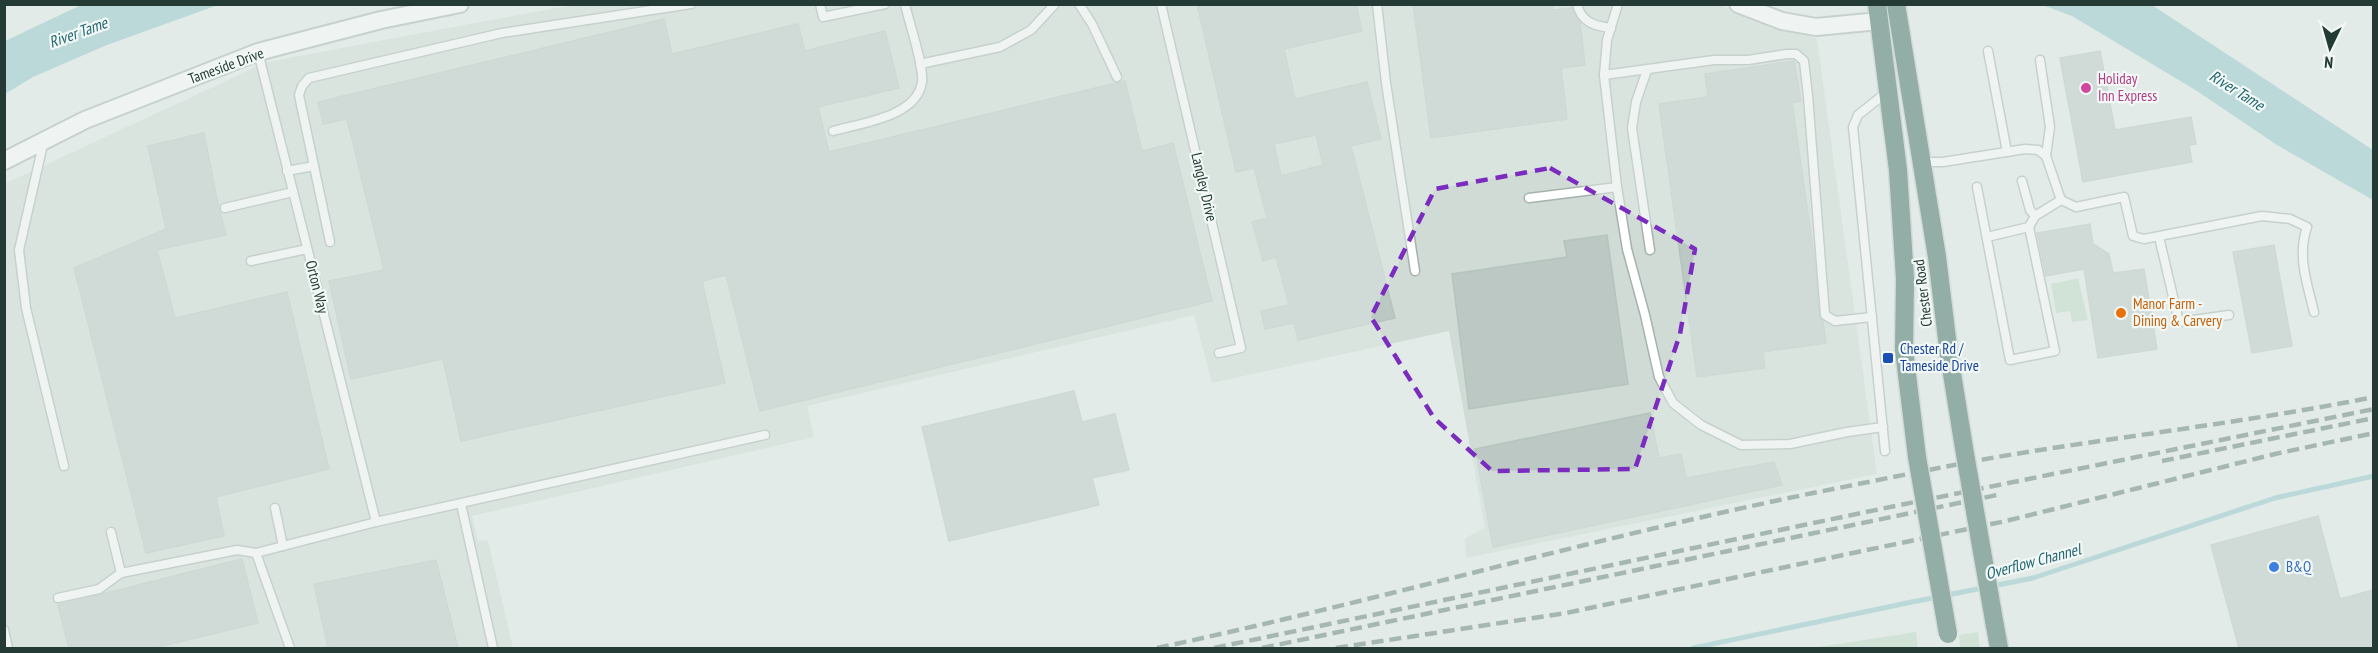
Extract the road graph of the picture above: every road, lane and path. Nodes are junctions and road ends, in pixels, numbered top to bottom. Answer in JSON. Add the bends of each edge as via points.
{"nodes":[{"id":1,"x":460,"y":4,"type":"edge"},
{"id":2,"x":692,"y":4,"type":"edge"},
{"id":3,"x":820,"y":4,"type":"edge"},
{"id":4,"x":885,"y":4,"type":"edge"},
{"id":5,"x":905,"y":4,"type":"edge"},
{"id":6,"x":1055,"y":4,"type":"edge"},
{"id":7,"x":1079,"y":4,"type":"edge"},
{"id":8,"x":1161,"y":4,"type":"edge"},
{"id":9,"x":1377,"y":4,"type":"edge"},
{"id":10,"x":1577,"y":4,"type":"edge"},
{"id":11,"x":1618,"y":4,"type":"edge"},
{"id":12,"x":1738,"y":4,"type":"edge"},
{"id":13,"x":1896,"y":4,"type":"edge"},
{"id":14,"x":1878,"y":13,"type":"edge"},
{"id":15,"x":1611,"y":28,"type":"junction"},
{"id":16,"x":1988,"y":51,"type":"dead end"},
{"id":17,"x":258,"y":52,"type":"junction"},
{"id":18,"x":2040,"y":60,"type":"dead end"},
{"id":19,"x":920,"y":64,"type":"junction"},
{"id":20,"x":1647,"y":70,"type":"junction"},
{"id":21,"x":1604,"y":75,"type":"junction"},
{"id":22,"x":1117,"y":77,"type":"dead end"},
{"id":23,"x":1887,"y":92,"type":"junction"},
{"id":24,"x":833,"y":131,"type":"dead end"},
{"id":25,"x":44,"y":140,"type":"junction"},
{"id":26,"x":2007,"y":152,"type":"junction"},
{"id":27,"x":2046,"y":156,"type":"junction"},
{"id":28,"x":4,"y":161,"type":"edge"},
{"id":29,"x":1920,"y":162,"type":"junction"},
{"id":30,"x":314,"y":166,"type":"junction"},
{"id":31,"x":287,"y":171,"type":"junction"},
{"id":32,"x":2022,"y":181,"type":"dead end"},
{"id":33,"x":1617,"y":187,"type":"junction"},
{"id":34,"x":1977,"y":187,"type":"dead end"},
{"id":35,"x":293,"y":192,"type":"junction"},
{"id":36,"x":1529,"y":198,"type":"dead end"},
{"id":37,"x":2061,"y":200,"type":"junction"},
{"id":38,"x":225,"y":208,"type":"dead end"},
{"id":39,"x":2035,"y":216,"type":"junction"},
{"id":40,"x":2029,"y":227,"type":"junction"},
{"id":41,"x":1987,"y":237,"type":"junction"},
{"id":42,"x":2159,"y":237,"type":"junction"},
{"id":43,"x":330,"y":242,"type":"dead end"},
{"id":44,"x":307,"y":249,"type":"junction"},
{"id":45,"x":1650,"y":250,"type":"dead end"},
{"id":46,"x":252,"y":261,"type":"dead end"},
{"id":47,"x":1415,"y":271,"type":"dead end"},
{"id":48,"x":2314,"y":312,"type":"dead end"},
{"id":49,"x":2229,"y":315,"type":"dead end"},
{"id":50,"x":1872,"y":317,"type":"junction"},
{"id":51,"x":1219,"y":353,"type":"dead end"},
{"id":52,"x":1883,"y":427,"type":"junction"},
{"id":53,"x":765,"y":435,"type":"dead end"},
{"id":54,"x":1885,"y":451,"type":"dead end"},
{"id":55,"x":64,"y":466,"type":"dead end"},
{"id":56,"x":461,"y":504,"type":"junction"},
{"id":57,"x":275,"y":508,"type":"dead end"},
{"id":58,"x":376,"y":522,"type":"junction"},
{"id":59,"x":111,"y":532,"type":"dead end"},
{"id":60,"x":283,"y":546,"type":"junction"},
{"id":61,"x":256,"y":553,"type":"junction"},
{"id":62,"x":121,"y":573,"type":"junction"},
{"id":63,"x":58,"y":598,"type":"dead end"},
{"id":64,"x":4,"y":630,"type":"edge"},
{"id":65,"x":1949,"y":641,"type":"edge"},
{"id":66,"x":8,"y":648,"type":"edge"},
{"id":67,"x":290,"y":648,"type":"edge"},
{"id":68,"x":493,"y":648,"type":"edge"},
{"id":69,"x":1999,"y":648,"type":"edge"}],
"edges":[{"from":1,"to":17,"type":"street","name":"Tameside Drive"},
{"from":2,"to":30,"type":"lane","via":[[502,33],[309,78],[299,95]]},
{"from":3,"to":4,"type":"lane","via":[[824,17]]},
{"from":5,"to":19,"type":"lane"},
{"from":6,"to":19,"type":"lane","via":[[1031,30],[1000,47]]},
{"from":7,"to":22,"type":"lane"},
{"from":8,"to":51,"type":"lane","name":"Langley Drive","via":[[1241,348]]},
{"from":9,"to":47,"type":"lane"},
{"from":10,"to":15,"type":"lane","via":[[1585,20]]},
{"from":11,"to":15,"type":"lane"},
{"from":12,"to":14,"type":"street","via":[[1782,21],[1816,27]]},
{"from":13,"to":29,"type":"highway","name":"Chester Road"},
{"from":14,"to":23,"type":"highway","name":"Chester Road"},
{"from":15,"to":21,"type":"lane"},
{"from":16,"to":26,"type":"lane"},
{"from":17,"to":25,"type":"street","name":"Tameside Drive"},
{"from":17,"to":31,"type":"lane","name":"Orton Way"},
{"from":18,"to":27,"type":"lane","via":[[2050,127]]},
{"from":19,"to":24,"type":"lane","via":[[922,81],[916,97],[896,114]]},
{"from":20,"to":21,"type":"lane"},
{"from":20,"to":45,"type":"lane","via":[[1632,128]]},
{"from":20,"to":50,"type":"lane","via":[[1714,60],[1787,54],[1801,57],[1808,96],[1825,315],[1835,321]]},
{"from":21,"to":33,"type":"lane"},
{"from":23,"to":50,"type":"lane","via":[[1858,115],[1853,127]]},
{"from":23,"to":65,"type":"highway","name":"Chester Road","bridge":true,"via":[[1902,230],[1904,350],[1917,457]]},
{"from":25,"to":28,"type":"street","name":"Tameside Drive"},
{"from":25,"to":55,"type":"lane","via":[[19,250],[26,308]]},
{"from":26,"to":27,"type":"lane","via":[[2038,150]]},
{"from":26,"to":29,"type":"lane"},
{"from":27,"to":37,"type":"lane"},
{"from":29,"to":69,"type":"highway","name":"Chester Road","bridge":true},
{"from":30,"to":31,"type":"lane"},
{"from":30,"to":43,"type":"lane"},
{"from":31,"to":35,"type":"lane","name":"Orton Way"},
{"from":32,"to":39,"type":"lane"},
{"from":33,"to":36,"type":"lane"},
{"from":33,"to":52,"type":"lane","via":[[1627,249],[1659,377],[1673,403],[1701,426],[1741,445],[1790,444]]},
{"from":34,"to":41,"type":"lane"},
{"from":35,"to":38,"type":"lane"},
{"from":35,"to":44,"type":"lane","name":"Orton Way"},
{"from":37,"to":39,"type":"lane"},
{"from":37,"to":42,"type":"lane","via":[[2076,207],[2124,197],[2133,236]]},
{"from":39,"to":40,"type":"lane"},
{"from":40,"to":41,"type":"lane"},
{"from":40,"to":41,"type":"lane","via":[[2055,351],[2010,360]]},
{"from":42,"to":48,"type":"lane","via":[[2262,216],[2290,219],[2307,227],[2302,261]]},
{"from":42,"to":49,"type":"lane","via":[[2179,322]]},
{"from":44,"to":46,"type":"lane"},
{"from":44,"to":58,"type":"lane","name":"Orton Way"},
{"from":50,"to":52,"type":"lane"},
{"from":52,"to":54,"type":"lane"},
{"from":53,"to":56,"type":"lane"},
{"from":56,"to":58,"type":"lane"},
{"from":56,"to":68,"type":"lane"},
{"from":57,"to":60,"type":"lane"},
{"from":58,"to":60,"type":"lane"},
{"from":59,"to":62,"type":"lane"},
{"from":60,"to":61,"type":"lane"},
{"from":61,"to":62,"type":"lane","via":[[237,550]]},
{"from":61,"to":67,"type":"lane"},
{"from":62,"to":63,"type":"lane","via":[[99,589]]},
{"from":64,"to":66,"type":"lane"}]}
